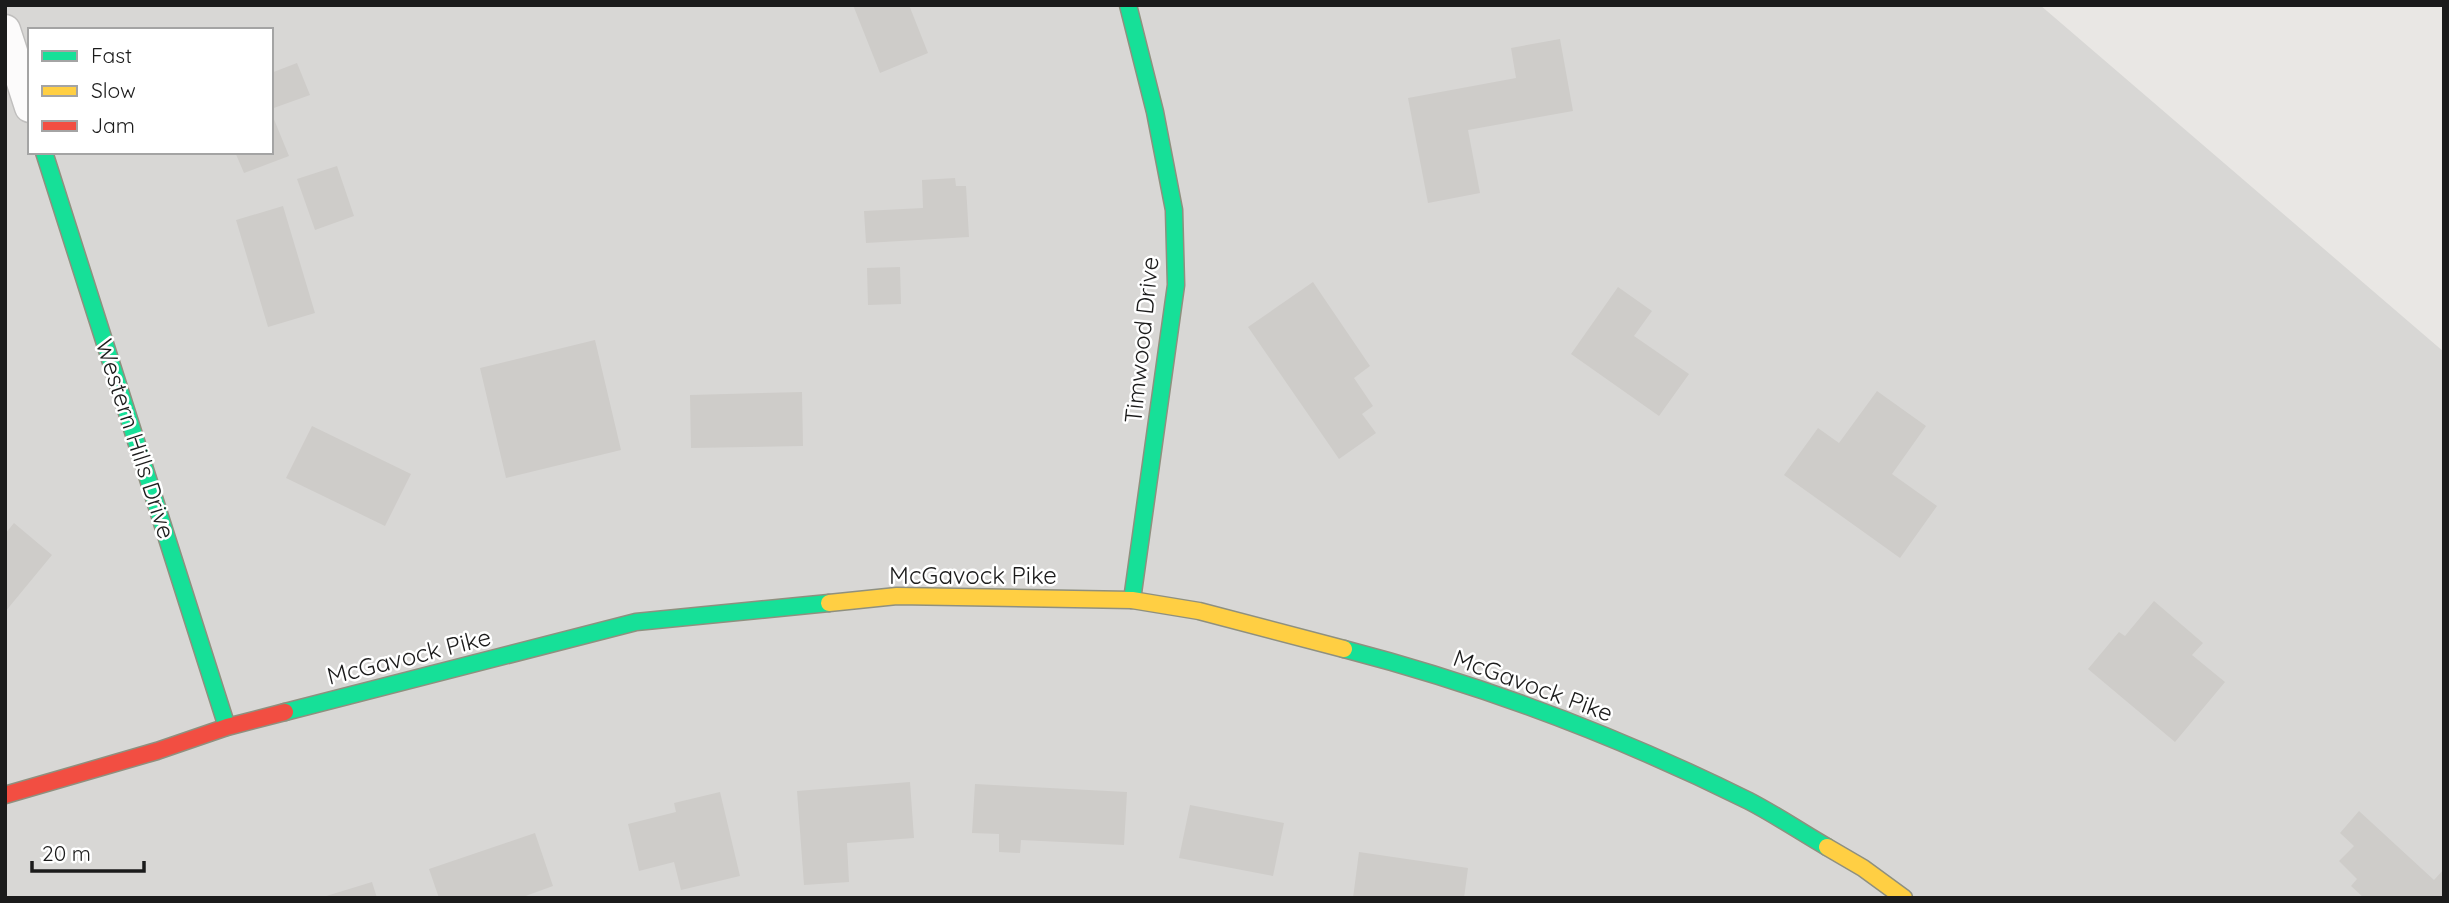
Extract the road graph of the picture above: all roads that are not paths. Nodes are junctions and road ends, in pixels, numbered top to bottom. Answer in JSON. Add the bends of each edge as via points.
{"nodes":[{"id":1,"x":1128,"y":5,"type":"edge"},
{"id":2,"x":5,"y":30,"type":"edge"},
{"id":3,"x":28,"y":101,"type":"edge"},
{"id":4,"x":45,"y":154,"type":"edge"},
{"id":5,"x":1132,"y":600,"type":"junction"},
{"id":6,"x":227,"y":727,"type":"junction"},
{"id":7,"x":5,"y":795,"type":"edge"},
{"id":8,"x":1904,"y":898,"type":"edge"}],
"edges":[{"from":1,"to":5,"type":"main road","name":"Timwood Drive","via":[[1174,210],[1176,285]]},
{"from":2,"to":3,"type":"street"},
{"from":4,"to":6,"type":"main road","name":"Western Hills Drive"},
{"from":5,"to":6,"type":"main road","name":"McGavock Pike","via":[[897,596],[636,622]]},
{"from":5,"to":8,"type":"main road","name":"McGavock Pike","via":[[1199,611],[1422,669],[1588,729],[1750,802],[1863,868]]},
{"from":6,"to":7,"type":"main road","name":"McGavock Pike"}]}
